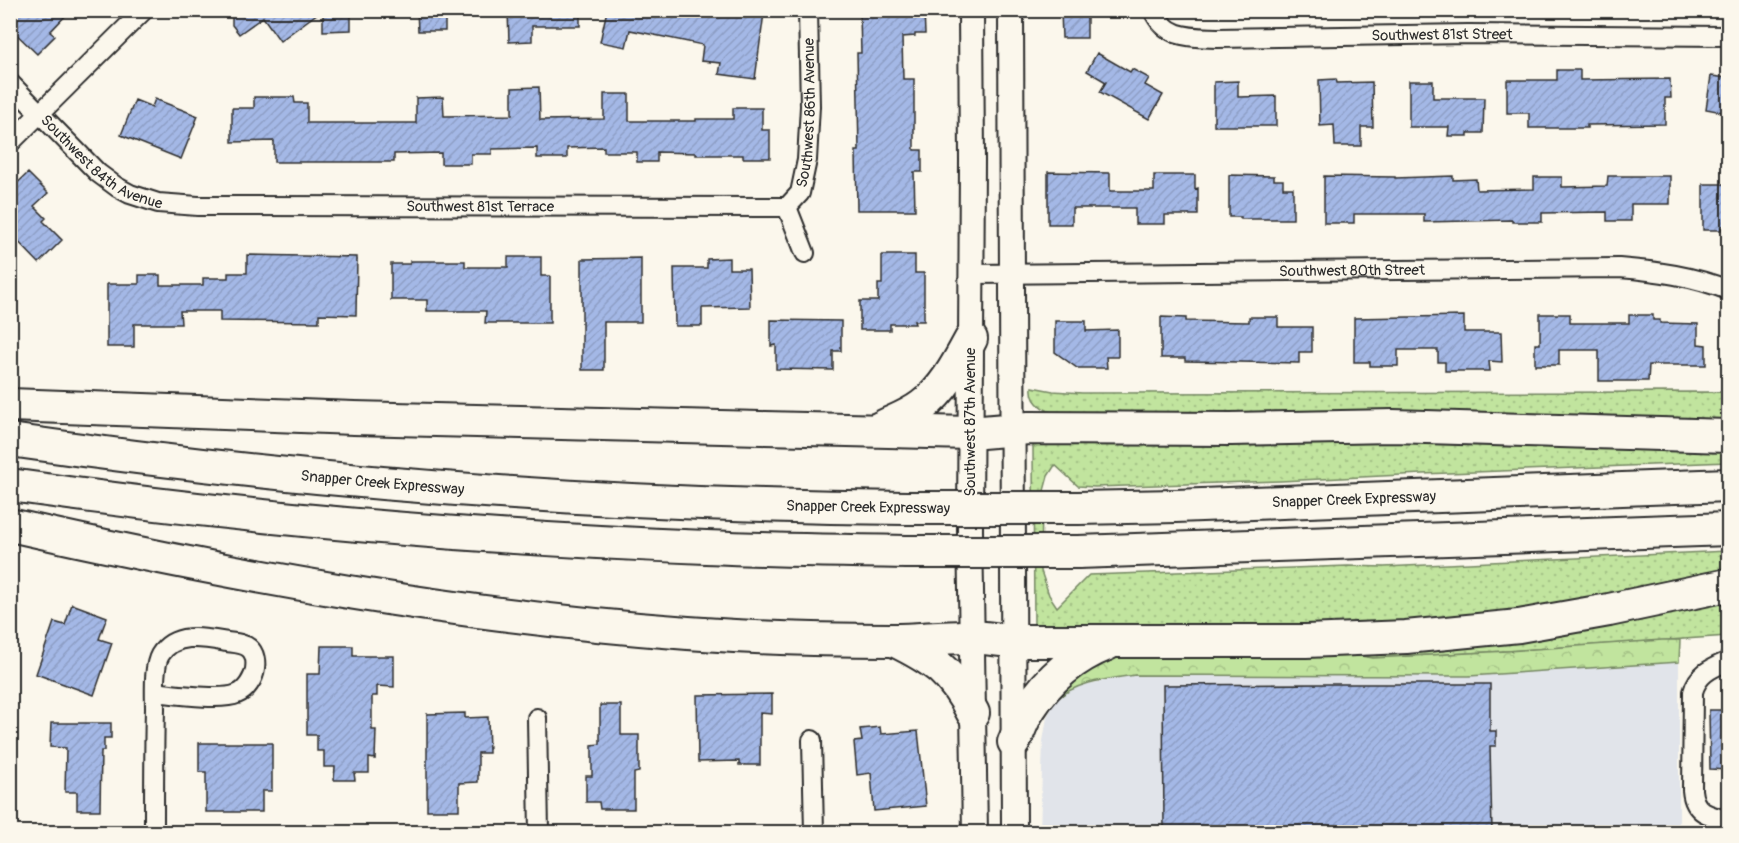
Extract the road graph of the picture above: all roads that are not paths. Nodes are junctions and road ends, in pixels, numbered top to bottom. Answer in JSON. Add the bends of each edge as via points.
{"nodes":[{"id":1,"x":144,"y":10,"type":"edge"},
{"id":2,"x":808,"y":10,"type":"edge"},
{"id":3,"x":971,"y":10,"type":"edge"},
{"id":4,"x":1011,"y":10,"type":"edge"},
{"id":5,"x":1156,"y":16,"type":"edge"},
{"id":6,"x":1728,"y":36,"type":"edge"},
{"id":7,"x":10,"y":83,"type":"edge"},
{"id":8,"x":41,"y":113,"type":"junction"},
{"id":9,"x":10,"y":143,"type":"edge"},
{"id":10,"x":174,"y":205,"type":"joint"},
{"id":11,"x":787,"y":207,"type":"junction"},
{"id":12,"x":806,"y":253,"type":"dead end"},
{"id":13,"x":972,"y":274,"type":"junction"},
{"id":14,"x":1012,"y":274,"type":"junction"},
{"id":15,"x":1728,"y":290,"type":"edge"},
{"id":16,"x":971,"y":339,"type":"junction"},
{"id":17,"x":10,"y":405,"type":"edge"},
{"id":18,"x":1012,"y":429,"type":"junction"},
{"id":19,"x":877,"y":430,"type":"junction"},
{"id":20,"x":970,"y":432,"type":"junction"},
{"id":21,"x":1728,"y":436,"type":"edge"},
{"id":22,"x":10,"y":440,"type":"edge"},
{"id":23,"x":10,"y":484,"type":"edge"},
{"id":24,"x":1728,"y":485,"type":"edge"},
{"id":25,"x":10,"y":525,"type":"edge"},
{"id":26,"x":1728,"y":529,"type":"edge"},
{"id":27,"x":1728,"y":585,"type":"edge"},
{"id":28,"x":971,"y":637,"type":"junction"},
{"id":29,"x":893,"y":640,"type":"junction"},
{"id":30,"x":1013,"y":641,"type":"junction"},
{"id":31,"x":1114,"y":641,"type":"junction"},
{"id":32,"x":1728,"y":661,"type":"edge"},
{"id":33,"x":155,"y":692,"type":"junction"},
{"id":34,"x":973,"y":713,"type":"junction"},
{"id":35,"x":537,"y":718,"type":"dead end"},
{"id":36,"x":812,"y":740,"type":"dead end"},
{"id":37,"x":1014,"y":742,"type":"junction"},
{"id":38,"x":1728,"y":820,"type":"edge"},
{"id":39,"x":154,"y":832,"type":"edge"},
{"id":40,"x":539,"y":832,"type":"edge"},
{"id":41,"x":814,"y":832,"type":"edge"},
{"id":42,"x":975,"y":832,"type":"edge"},
{"id":43,"x":1014,"y":832,"type":"edge"}],
"edges":[{"from":1,"to":8,"type":"street"},
{"from":2,"to":11,"type":"street","name":"Southwest 86th Avenue","via":[[807,160],[800,193]]},
{"from":3,"to":13,"type":"main road","name":"Southwest 87th Avenue"},
{"from":4,"to":14,"type":"main road"},
{"from":5,"to":6,"type":"street","name":"Southwest 81st Street","via":[[1167,30],[1188,37]]},
{"from":7,"to":8,"type":"street","name":"Southwest 84th Avenue"},
{"from":8,"to":9,"type":"street"},
{"from":8,"to":10,"type":"street","name":"Southwest 84th Avenue","via":[[98,173],[117,187],[144,199]]},
{"from":10,"to":11,"type":"street","name":"Southwest 81st Terrace"},
{"from":11,"to":12,"type":"street"},
{"from":13,"to":14,"type":"street","name":"Southwest 80th Street"},
{"from":13,"to":16,"type":"main road","name":"Southwest 87th Avenue"},
{"from":14,"to":15,"type":"street","name":"Southwest 80th Street","via":[[1618,268],[1677,275]]},
{"from":14,"to":18,"type":"main road"},
{"from":16,"to":19,"type":"highway","via":[[933,397]]},
{"from":16,"to":20,"type":"main road","name":"Southwest 87th Avenue"},
{"from":17,"to":19,"type":"highway","via":[[354,418]]},
{"from":18,"to":20,"type":"highway"},
{"from":18,"to":21,"type":"highway","via":[[1393,426]]},
{"from":18,"to":30,"type":"main road"},
{"from":19,"to":20,"type":"highway"},
{"from":20,"to":28,"type":"main road","name":"Southwest 87th Avenue"},
{"from":22,"to":24,"type":"highway","name":"Snapper Creek Expressway","bridge":true,"via":[[360,480],[810,507],[1176,506]]},
{"from":23,"to":26,"type":"highway","bridge":true,"via":[[182,507],[425,531],[706,548],[1078,552]]},
{"from":25,"to":29,"type":"highway","via":[[284,582],[424,604],[685,633]]},
{"from":27,"to":31,"type":"highway","via":[[1563,619],[1459,633],[1356,640]]},
{"from":28,"to":29,"type":"highway"},
{"from":28,"to":30,"type":"highway"},
{"from":28,"to":34,"type":"main road","name":"Southwest 87th Avenue"},
{"from":29,"to":34,"type":"highway","via":[[922,653],[942,668]]},
{"from":30,"to":31,"type":"highway"},
{"from":30,"to":37,"type":"main road"},
{"from":31,"to":37,"type":"highway","via":[[1090,651],[1056,674],[1029,709]]},
{"from":32,"to":38,"type":"street","via":[[1702,675],[1694,686],[1692,790],[1699,808],[1710,816]]},
{"from":33,"to":33,"type":"street","via":[[237,694],[253,677],[254,656],[242,644],[201,638],[174,642],[161,654],[156,667]]},
{"from":33,"to":39,"type":"street"},
{"from":34,"to":42,"type":"main road","name":"Southwest 87th Avenue"},
{"from":35,"to":40,"type":"street"},
{"from":36,"to":41,"type":"street"},
{"from":37,"to":43,"type":"main road"}]}
